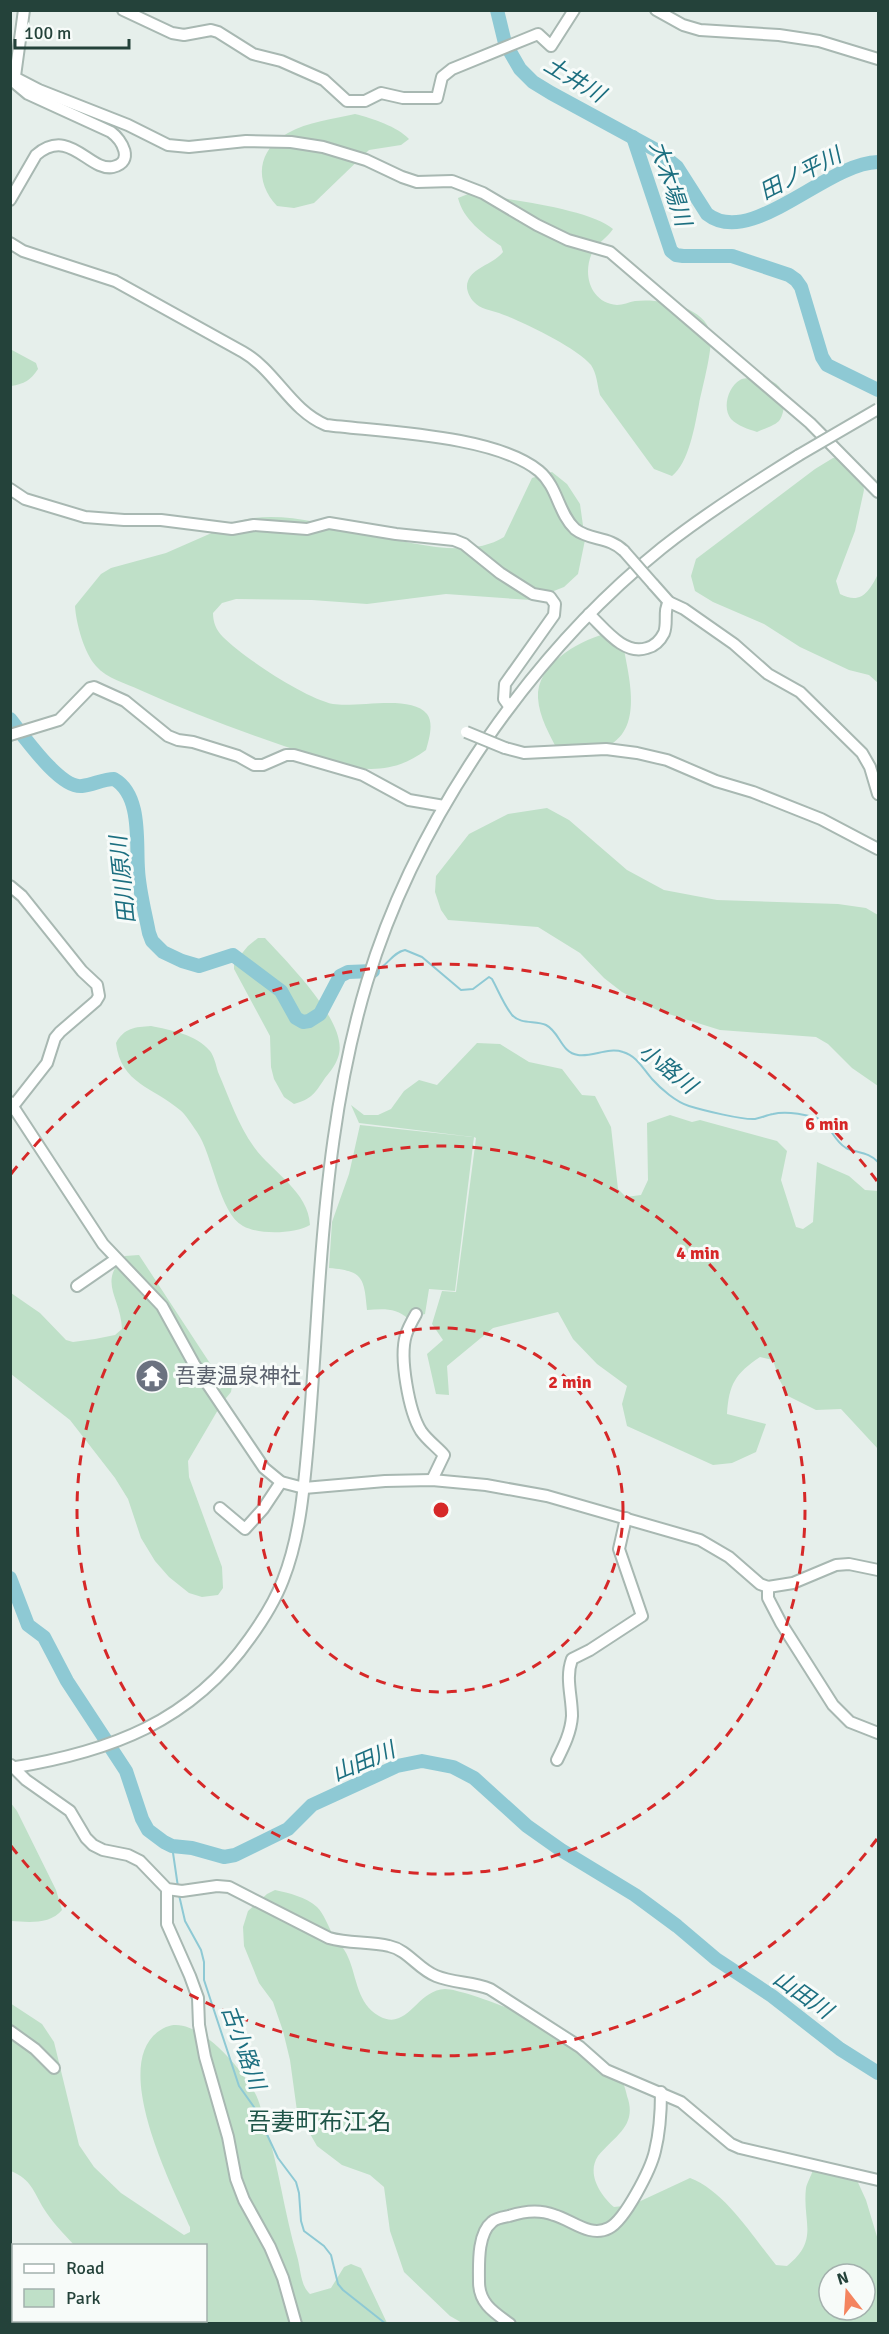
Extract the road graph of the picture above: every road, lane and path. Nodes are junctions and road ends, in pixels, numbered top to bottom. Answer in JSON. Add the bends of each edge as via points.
{"nodes":[{"id":1,"x":24,"y":10,"type":"edge"},
{"id":2,"x":123,"y":10,"type":"edge"},
{"id":3,"x":574,"y":10,"type":"edge"},
{"id":4,"x":656,"y":10,"type":"edge"},
{"id":5,"x":879,"y":59,"type":"edge"},
{"id":6,"x":13,"y":76,"type":"edge"},
{"id":7,"x":10,"y":200,"type":"edge"},
{"id":8,"x":12,"y":246,"type":"edge"},
{"id":9,"x":879,"y":409,"type":"edge"},
{"id":10,"x":10,"y":489,"type":"edge"},
{"id":11,"x":879,"y":492,"type":"edge"},
{"id":12,"x":669,"y":602,"type":"junction"},
{"id":13,"x":590,"y":614,"type":"junction"},
{"id":14,"x":509,"y":706,"type":"junction"},
{"id":15,"x":465,"y":732,"type":"dead end"},
{"id":16,"x":18,"y":733,"type":"edge"},
{"id":17,"x":879,"y":794,"type":"edge"},
{"id":18,"x":444,"y":807,"type":"junction"},
{"id":19,"x":879,"y":849,"type":"edge"},
{"id":20,"x":10,"y":886,"type":"edge"},
{"id":21,"x":12,"y":1104,"type":"edge"},
{"id":22,"x":116,"y":1259,"type":"junction"},
{"id":23,"x":77,"y":1286,"type":"dead end"},
{"id":24,"x":416,"y":1314,"type":"dead end"},
{"id":25,"x":432,"y":1480,"type":"junction"},
{"id":26,"x":281,"y":1482,"type":"junction"},
{"id":27,"x":304,"y":1488,"type":"junction"},
{"id":28,"x":220,"y":1508,"type":"dead end"},
{"id":29,"x":626,"y":1518,"type":"junction"},
{"id":30,"x":879,"y":1570,"type":"edge"},
{"id":31,"x":768,"y":1587,"type":"junction"},
{"id":32,"x":879,"y":1733,"type":"edge"},
{"id":33,"x":557,"y":1760,"type":"dead end"},
{"id":34,"x":12,"y":1767,"type":"edge"},
{"id":35,"x":174,"y":1890,"type":"junction"},
{"id":36,"x":10,"y":2031,"type":"edge"},
{"id":37,"x":54,"y":2068,"type":"dead end"},
{"id":38,"x":661,"y":2092,"type":"junction"},
{"id":39,"x":879,"y":2180,"type":"edge"},
{"id":40,"x":296,"y":2324,"type":"edge"},
{"id":41,"x":510,"y":2324,"type":"edge"}],
"edges":[{"from":1,"to":6,"type":"street"},
{"from":2,"to":3,"type":"street","via":[[172,33],[218,32],[253,54],[281,61],[324,80],[343,99],[356,102],[381,93],[435,98],[446,72],[538,34],[551,46]]},
{"from":4,"to":5,"type":"street","via":[[700,30],[819,41]]},
{"from":6,"to":7,"type":"street","via":[[28,94],[111,132],[122,141],[125,153],[124,159],[113,167],[69,147],[50,147],[36,155]]},
{"from":6,"to":11,"type":"street","via":[[168,145],[291,142],[366,160],[417,182],[453,182],[483,193],[568,240],[610,252],[810,423]]},
{"from":8,"to":12,"type":"street","bridge":true,"via":[[115,281],[243,352],[316,421],[457,441],[522,460],[548,481],[563,513],[578,531],[616,543]]},
{"from":9,"to":13,"type":"street","bridge":true,"via":[[732,497],[659,551]]},
{"from":10,"to":14,"type":"street","via":[[25,499],[85,517],[161,520],[232,529],[254,525],[306,529],[329,523],[464,544],[500,573],[533,594],[550,597],[555,604],[554,615],[505,684],[504,699]]},
{"from":12,"to":13,"type":"street","via":[[663,634],[658,642],[642,650],[625,646]]},
{"from":12,"to":17,"type":"street","via":[[734,644],[768,674],[800,692],[862,753]]},
{"from":13,"to":14,"type":"street"},
{"from":14,"to":18,"type":"street"},
{"from":15,"to":19,"type":"street","bridge":true,"via":[[524,753],[582,748],[657,758],[821,819]]},
{"from":16,"to":18,"type":"street","via":[[59,720],[94,687],[125,701],[178,740],[238,756],[254,765],[294,755],[363,775],[409,800]]},
{"from":18,"to":27,"type":"street","via":[[385,932],[367,982],[341,1086],[321,1266]]},
{"from":20,"to":21,"type":"street","via":[[99,991],[96,1001],[55,1038],[47,1063]]},
{"from":21,"to":22,"type":"street"},
{"from":22,"to":23,"type":"street"},
{"from":22,"to":26,"type":"street","via":[[162,1306],[194,1364],[257,1458]]},
{"from":24,"to":25,"type":"street","via":[[404,1344],[407,1388],[422,1433],[444,1455]]},
{"from":25,"to":27,"type":"street"},
{"from":25,"to":29,"type":"street","via":[[514,1489]]},
{"from":26,"to":27,"type":"street"},
{"from":26,"to":28,"type":"street","via":[[245,1529]]},
{"from":27,"to":34,"type":"street","via":[[295,1541],[283,1580],[266,1616],[232,1664],[186,1706],[132,1736],[76,1756]]},
{"from":29,"to":31,"type":"street","via":[[700,1540]]},
{"from":29,"to":33,"type":"street","via":[[619,1549],[642,1616],[572,1659],[568,1681],[571,1724]]},
{"from":30,"to":31,"type":"street","via":[[836,1565],[793,1583]]},
{"from":31,"to":32,"type":"street","via":[[768,1598],[781,1623],[833,1705],[850,1722]]},
{"from":34,"to":35,"type":"street","via":[[70,1811],[93,1845],[140,1861]]},
{"from":35,"to":38,"type":"street","via":[[229,1887],[329,1938],[392,1946],[436,1976],[490,1989],[580,2047],[606,2070]]},
{"from":35,"to":40,"type":"street","via":[[167,1924],[198,1998],[204,2056],[236,2179],[284,2278]]},
{"from":36,"to":37,"type":"street"},
{"from":38,"to":39,"type":"street","via":[[681,2102],[740,2148]]},
{"from":38,"to":41,"type":"street","via":[[655,2154],[630,2202],[611,2227],[599,2233],[554,2214],[529,2211],[493,2220],[487,2228],[481,2243],[478,2286],[484,2303]]}]}
